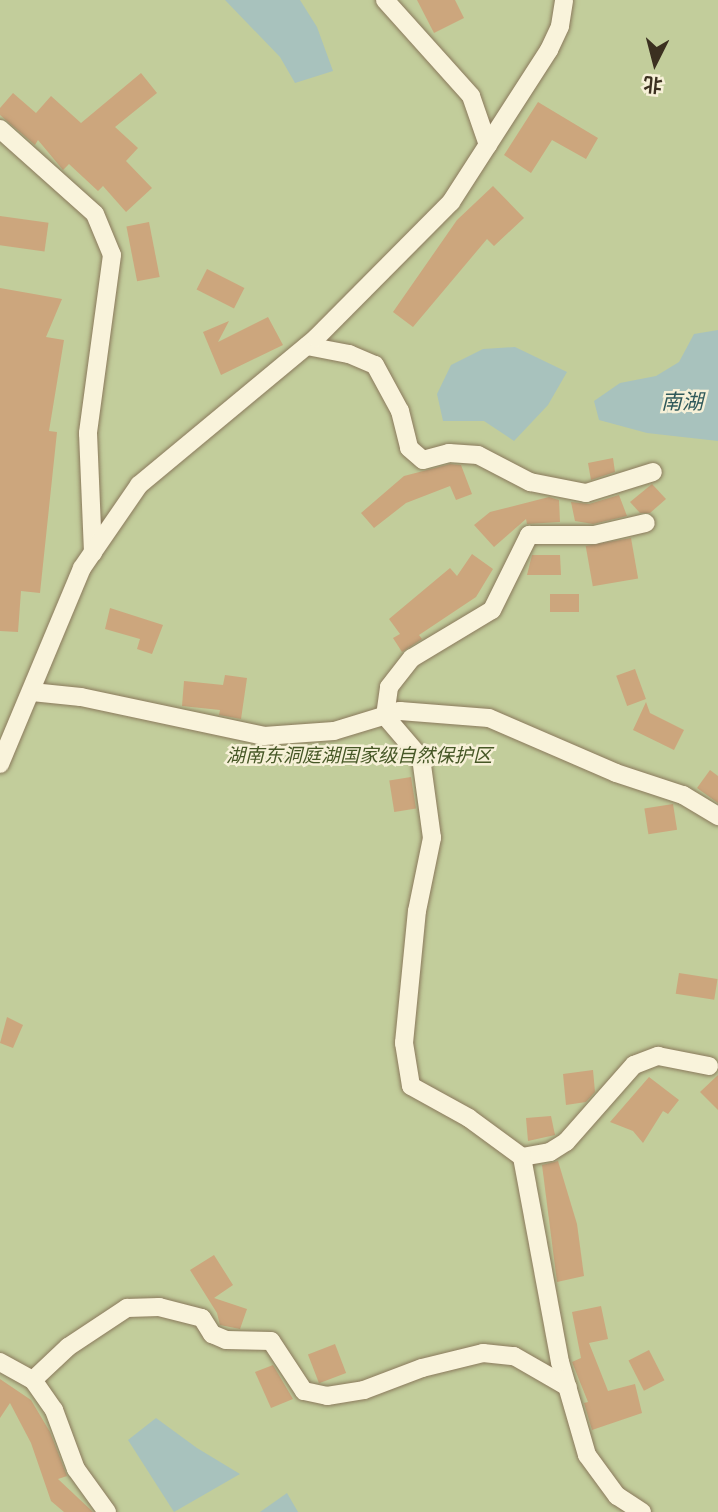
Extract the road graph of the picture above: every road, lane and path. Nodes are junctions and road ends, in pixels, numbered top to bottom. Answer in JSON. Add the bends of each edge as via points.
{"nodes":[{"id":1,"x":385,"y":0,"type":"edge"},
{"id":2,"x":564,"y":0,"type":"edge"},
{"id":3,"x":0,"y":129,"type":"edge"},
{"id":4,"x":488,"y":145,"type":"junction"},
{"id":5,"x":307,"y":346,"type":"junction"},
{"id":6,"x":653,"y":472,"type":"dead end"},
{"id":7,"x":646,"y":523,"type":"dead end"},
{"id":8,"x":93,"y":553,"type":"junction"},
{"id":9,"x":32,"y":692,"type":"junction"},
{"id":10,"x":385,"y":716,"type":"junction"},
{"id":11,"x":0,"y":764,"type":"edge"},
{"id":12,"x":718,"y":816,"type":"edge"},
{"id":13,"x":709,"y":1066,"type":"dead end"},
{"id":14,"x":522,"y":1157,"type":"junction"},
{"id":15,"x":0,"y":1362,"type":"edge"},
{"id":16,"x":33,"y":1380,"type":"junction"},
{"id":17,"x":568,"y":1387,"type":"junction"},
{"id":18,"x":107,"y":1512,"type":"edge"},
{"id":19,"x":642,"y":1512,"type":"edge"}],
"edges":[{"from":1,"to":4,"type":"street","via":[[471,96]]},
{"from":2,"to":4,"type":"street","via":[[560,26],[549,50]]},
{"from":3,"to":8,"type":"street","via":[[95,214],[112,255],[88,433]]},
{"from":4,"to":5,"type":"street","via":[[451,202]]},
{"from":5,"to":6,"type":"street","via":[[349,354],[375,365],[400,411],[408,448],[423,460],[449,453],[478,455],[530,482],[586,493]]},
{"from":5,"to":8,"type":"street","via":[[139,485]]},
{"from":7,"to":10,"type":"street","via":[[594,535],[529,535],[492,610],[412,658],[389,687]]},
{"from":8,"to":9,"type":"street"},
{"from":9,"to":10,"type":"street","via":[[81,697],[264,736],[334,731]]},
{"from":9,"to":11,"type":"street"},
{"from":10,"to":12,"type":"street","via":[[400,711],[489,718],[616,773],[683,795]]},
{"from":10,"to":14,"type":"street","via":[[421,758],[432,838],[417,911],[405,1031],[411,1086],[469,1118]]},
{"from":13,"to":14,"type":"street","via":[[658,1056],[634,1065],[566,1142],[550,1152]]},
{"from":14,"to":17,"type":"street"},
{"from":15,"to":16,"type":"street"},
{"from":16,"to":17,"type":"street","via":[[68,1347],[127,1308],[159,1307],[202,1318],[212,1334],[226,1340],[271,1341],[304,1391],[327,1396],[364,1390],[422,1368],[483,1353],[514,1356]]},
{"from":16,"to":18,"type":"street","via":[[54,1410],[76,1469]]},
{"from":17,"to":19,"type":"street","via":[[587,1455],[617,1496]]}]}
